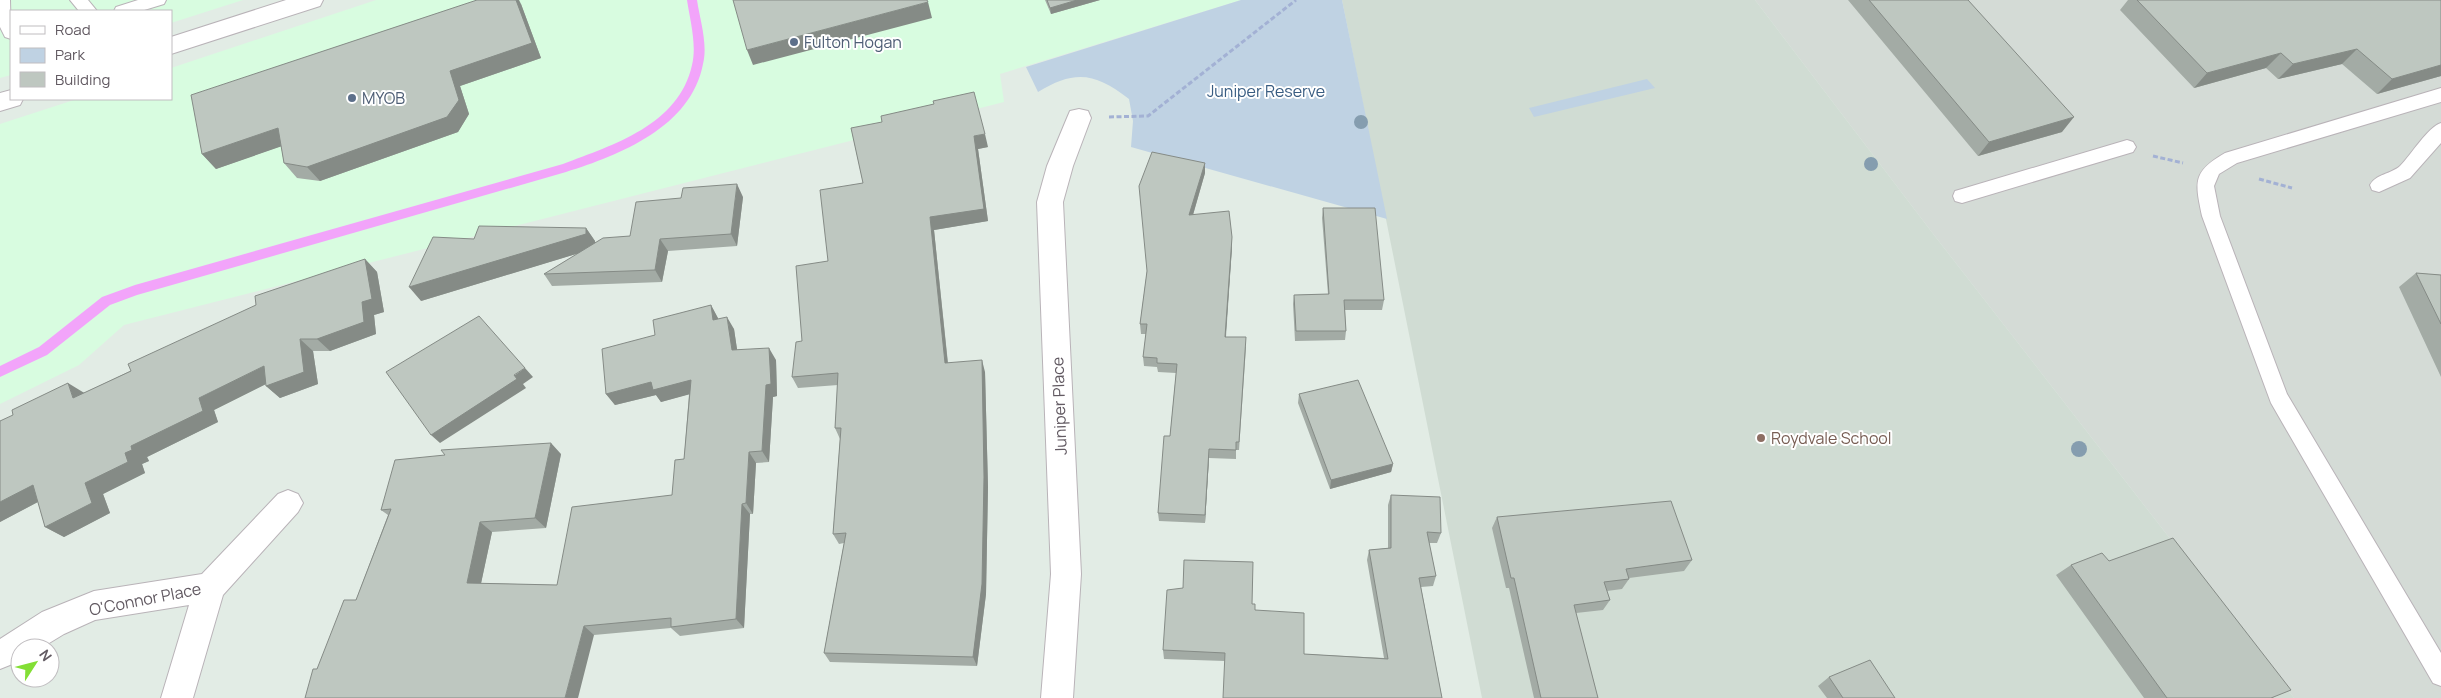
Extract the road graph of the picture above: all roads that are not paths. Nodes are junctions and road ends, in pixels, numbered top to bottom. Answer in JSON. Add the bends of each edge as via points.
{"nodes":[{"id":1,"x":2,"y":0,"type":"edge"},
{"id":2,"x":78,"y":0,"type":"edge"},
{"id":3,"x":158,"y":0,"type":"edge"},
{"id":4,"x":312,"y":0,"type":"edge"},
{"id":5,"x":87,"y":10,"type":"edge"},
{"id":6,"x":125,"y":10,"type":"edge"},
{"id":7,"x":10,"y":31,"type":"edge"},
{"id":8,"x":172,"y":46,"type":"edge"},
{"id":9,"x":2433,"y":98,"type":"edge"},
{"id":10,"x":1079,"y":118,"type":"road end"},
{"id":11,"x":2441,"y":121,"type":"edge"},
{"id":12,"x":2441,"y":130,"type":"edge"},
{"id":13,"x":2127,"y":147,"type":"road end"},
{"id":14,"x":2379,"y":185,"type":"dead end"},
{"id":15,"x":1962,"y":196,"type":"dead end"},
{"id":16,"x":288,"y":503,"type":"dead end"},
{"id":17,"x":210,"y":587,"type":"junction"},
{"id":18,"x":0,"y":654,"type":"edge"},
{"id":19,"x":2441,"y":675,"type":"edge"},
{"id":20,"x":177,"y":698,"type":"edge"},
{"id":21,"x":1058,"y":698,"type":"edge"}],
"edges":[{"from":1,"to":7,"type":"lane","via":[[1,9]]},
{"from":2,"to":5,"type":"lane"},
{"from":3,"to":6,"type":"lane"},
{"from":4,"to":8,"type":"street"},
{"from":9,"to":11,"type":"lane"},
{"from":9,"to":19,"type":"lane","via":[[2231,158],[2212,169],[2205,186],[2211,216],[2278,397]]},
{"from":10,"to":21,"type":"street","name":"Juniper Place","via":[[1050,202],[1066,574]]},
{"from":12,"to":14,"type":"lane","via":[[2404,173]]},
{"from":13,"to":15,"type":"lane"},
{"from":16,"to":17,"type":"street","name":"O'Connor Place"},
{"from":17,"to":18,"type":"street","name":"O'Connor Place","via":[[94,606],[53,623]]},
{"from":17,"to":20,"type":"street","name":"O'Connor Place"}]}
